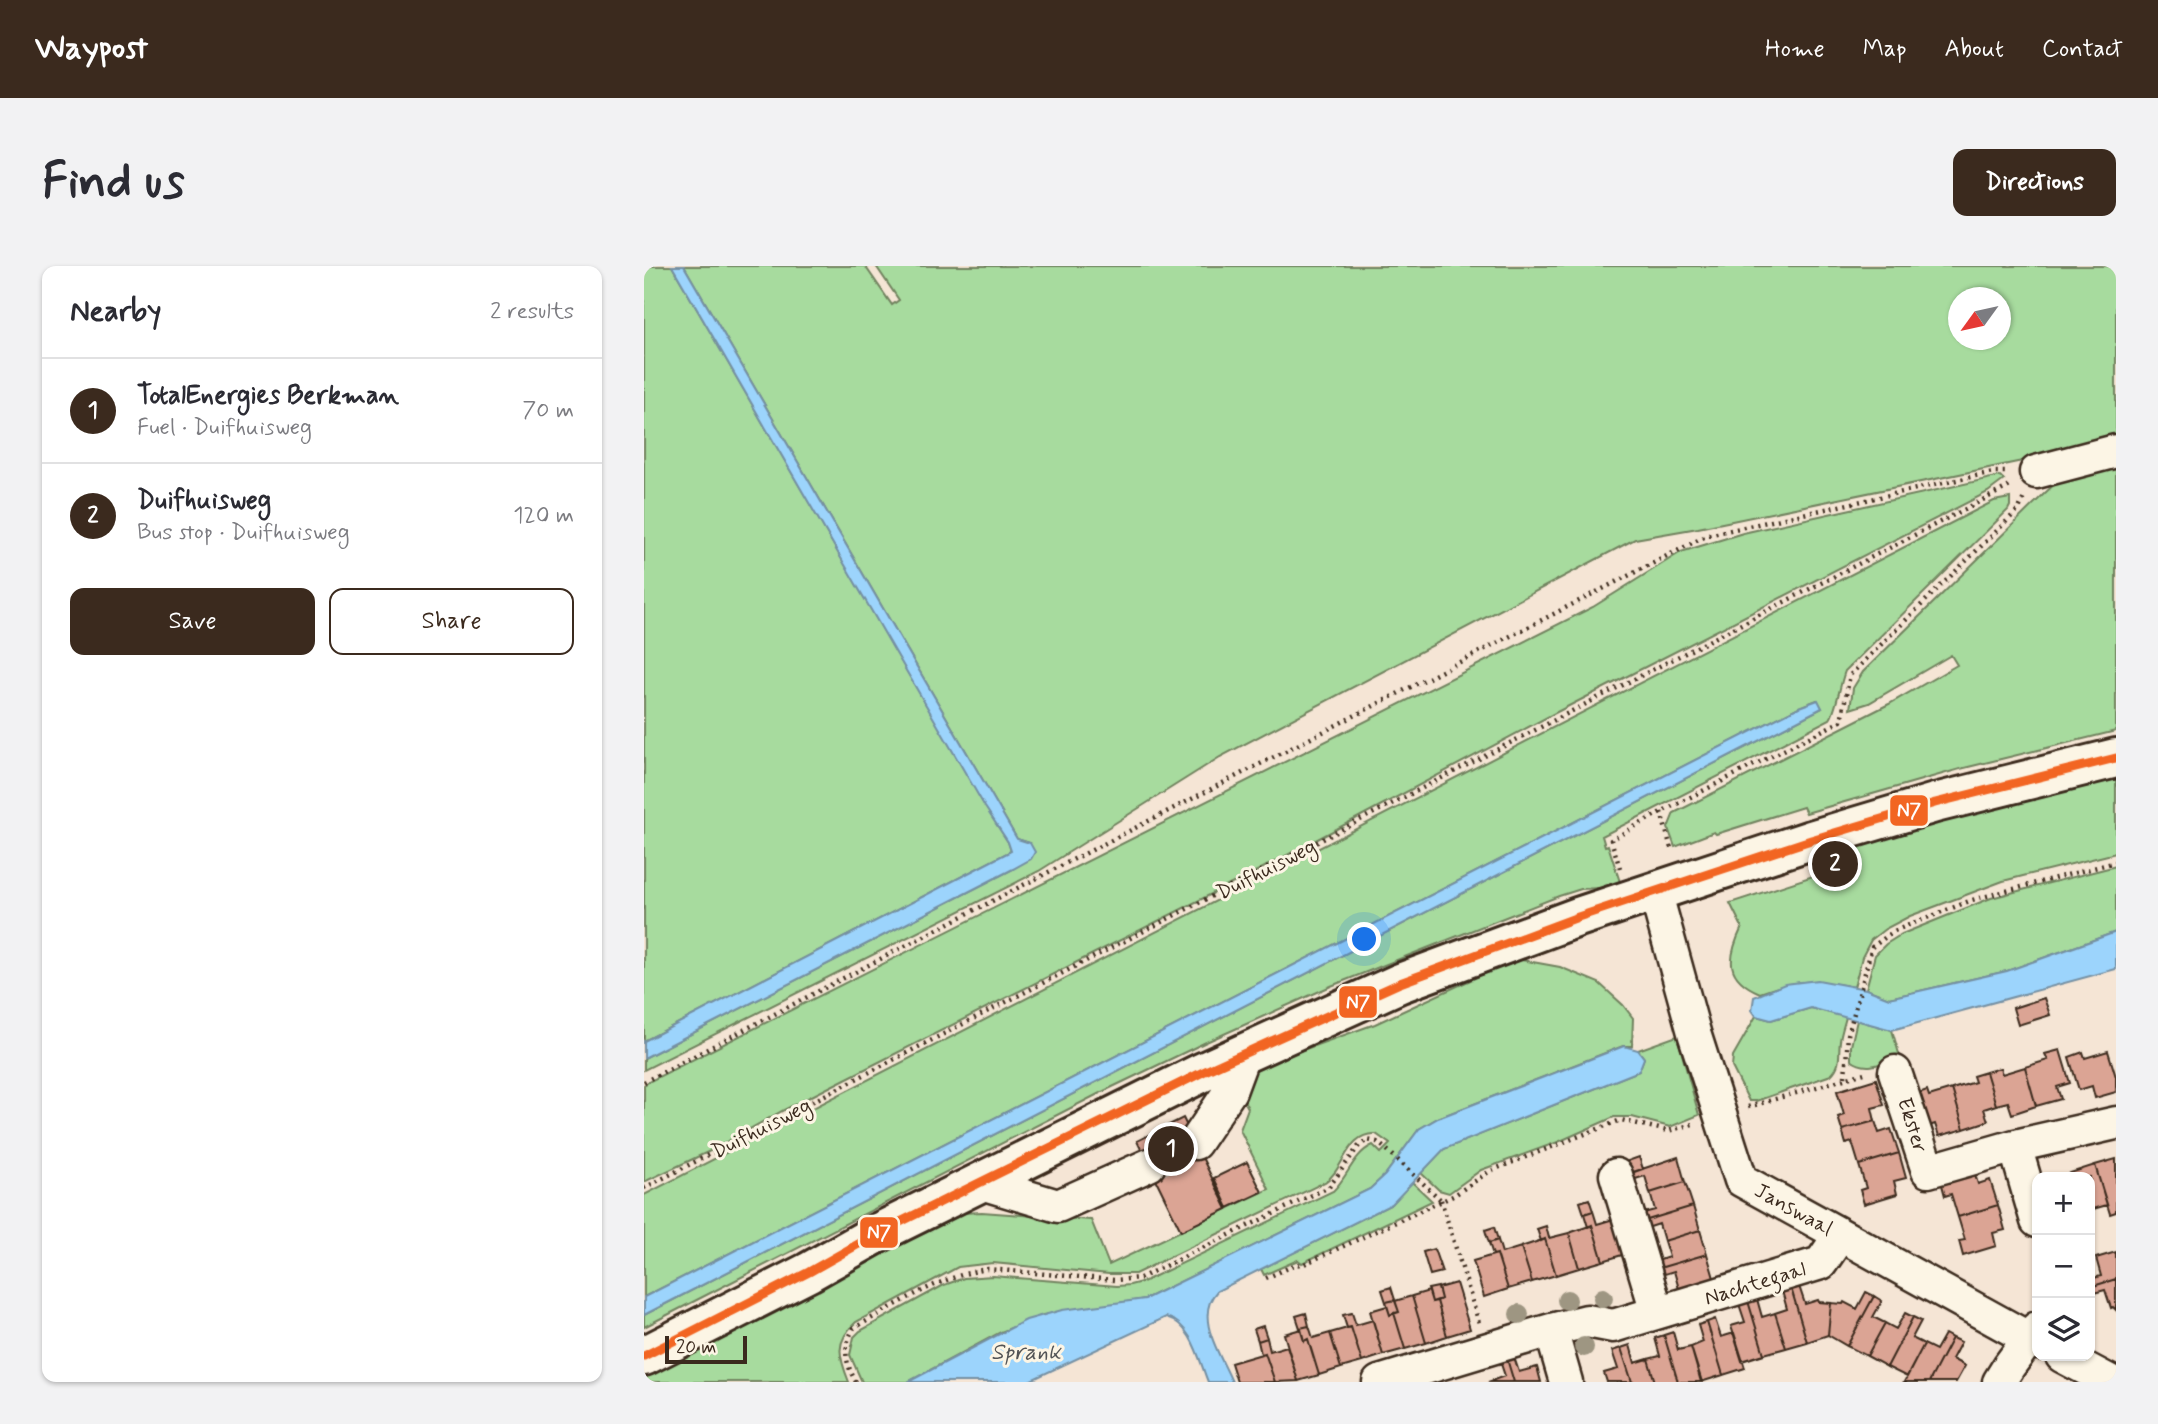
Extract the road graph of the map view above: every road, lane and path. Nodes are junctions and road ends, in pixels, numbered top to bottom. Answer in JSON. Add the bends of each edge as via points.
{"nodes":[{"id":1,"x":2116,"y":451,"type":"edge"},
{"id":2,"x":2036,"y":472,"type":"junction"},
{"id":3,"x":2116,"y":758,"type":"edge"},
{"id":4,"x":1661,"y":812,"type":"junction"},
{"id":5,"x":2116,"y":862,"type":"edge"},
{"id":6,"x":1655,"y":891,"type":"junction"},
{"id":7,"x":1244,"y":1053,"type":"junction"},
{"id":8,"x":1895,"y":1072,"type":"dead end"},
{"id":9,"x":644,"y":1082,"type":"edge"},
{"id":10,"x":1720,"y":1116,"type":"junction"},
{"id":11,"x":2116,"y":1123,"type":"edge"},
{"id":12,"x":1195,"y":1143,"type":"tunnel mouth"},
{"id":13,"x":2015,"y":1146,"type":"junction"},
{"id":14,"x":1149,"y":1166,"type":"tunnel mouth"},
{"id":15,"x":1616,"y":1175,"type":"dead end"},
{"id":16,"x":981,"y":1183,"type":"junction"},
{"id":17,"x":644,"y":1188,"type":"edge"},
{"id":18,"x":1441,"y":1200,"type":"junction"},
{"id":19,"x":2032,"y":1204,"type":"edge"},
{"id":20,"x":1840,"y":1235,"type":"junction"},
{"id":21,"x":1266,"y":1278,"type":"dead end"},
{"id":22,"x":1657,"y":1312,"type":"junction"},
{"id":23,"x":1551,"y":1330,"type":"junction"},
{"id":24,"x":2032,"y":1335,"type":"edge"},
{"id":25,"x":2032,"y":1339,"type":"edge"},
{"id":26,"x":1487,"y":1350,"type":"junction"},
{"id":27,"x":644,"y":1356,"type":"edge"},
{"id":28,"x":2071,"y":1361,"type":"edge"},
{"id":29,"x":856,"y":1382,"type":"edge"},
{"id":30,"x":1379,"y":1382,"type":"edge"},
{"id":31,"x":1566,"y":1382,"type":"edge"},
{"id":32,"x":1999,"y":1382,"type":"edge"},
{"id":33,"x":2111,"y":1382,"type":"edge"}],
"edges":[{"from":1,"to":2,"type":"street"},
{"from":2,"to":4,"type":"path","via":[[2019,509],[1850,675],[1841,720]]},
{"from":2,"to":9,"type":"path","via":[[1993,472],[1708,535]]},
{"from":2,"to":17,"type":"path","name":"Duifhuisweg"},
{"from":3,"to":6,"type":"main road","via":[[1935,803]]},
{"from":4,"to":6,"type":"path"},
{"from":4,"to":6,"type":"path","via":[[1611,840]]},
{"from":5,"to":10,"type":"path","via":[[1972,900],[1894,930],[1872,947],[1848,1035],[1845,1077]]},
{"from":6,"to":7,"type":"main road","via":[[1400,983]]},
{"from":6,"to":10,"type":"street","name":"Janswaal"},
{"from":7,"to":12,"type":"street","via":[[1230,1091]]},
{"from":7,"to":16,"type":"main road"},
{"from":8,"to":13,"type":"street","name":"Ekster","via":[[1928,1171]]},
{"from":10,"to":18,"type":"path","via":[[1668,1131],[1621,1120],[1490,1171]]},
{"from":10,"to":20,"type":"street","name":"Janswaal","via":[[1741,1180]]},
{"from":11,"to":13,"type":"street","name":"Ekster"},
{"from":13,"to":19,"type":"street"},
{"from":14,"to":16,"type":"street","via":[[1058,1206]]},
{"from":15,"to":22,"type":"street"},
{"from":16,"to":27,"type":"main road"},
{"from":18,"to":21,"type":"path"},
{"from":18,"to":26,"type":"path"},
{"from":18,"to":29,"type":"path","via":[[1386,1149],[1367,1140],[1329,1186],[1140,1278],[988,1269],[942,1280],[854,1328],[845,1352]]},
{"from":20,"to":22,"type":"street","name":"Nachtegaal","via":[[1821,1263]]},
{"from":20,"to":24,"type":"street","name":"Janswaal"},
{"from":22,"to":23,"type":"street","name":"Nachtegaal","via":[[1613,1326],[1587,1321]]},
{"from":23,"to":26,"type":"street","name":"Nachtegaal"},
{"from":23,"to":31,"type":"street"},
{"from":25,"to":32,"type":"street"},
{"from":26,"to":30,"type":"street","name":"Nachtegaal"},
{"from":28,"to":33,"type":"street"}]}
